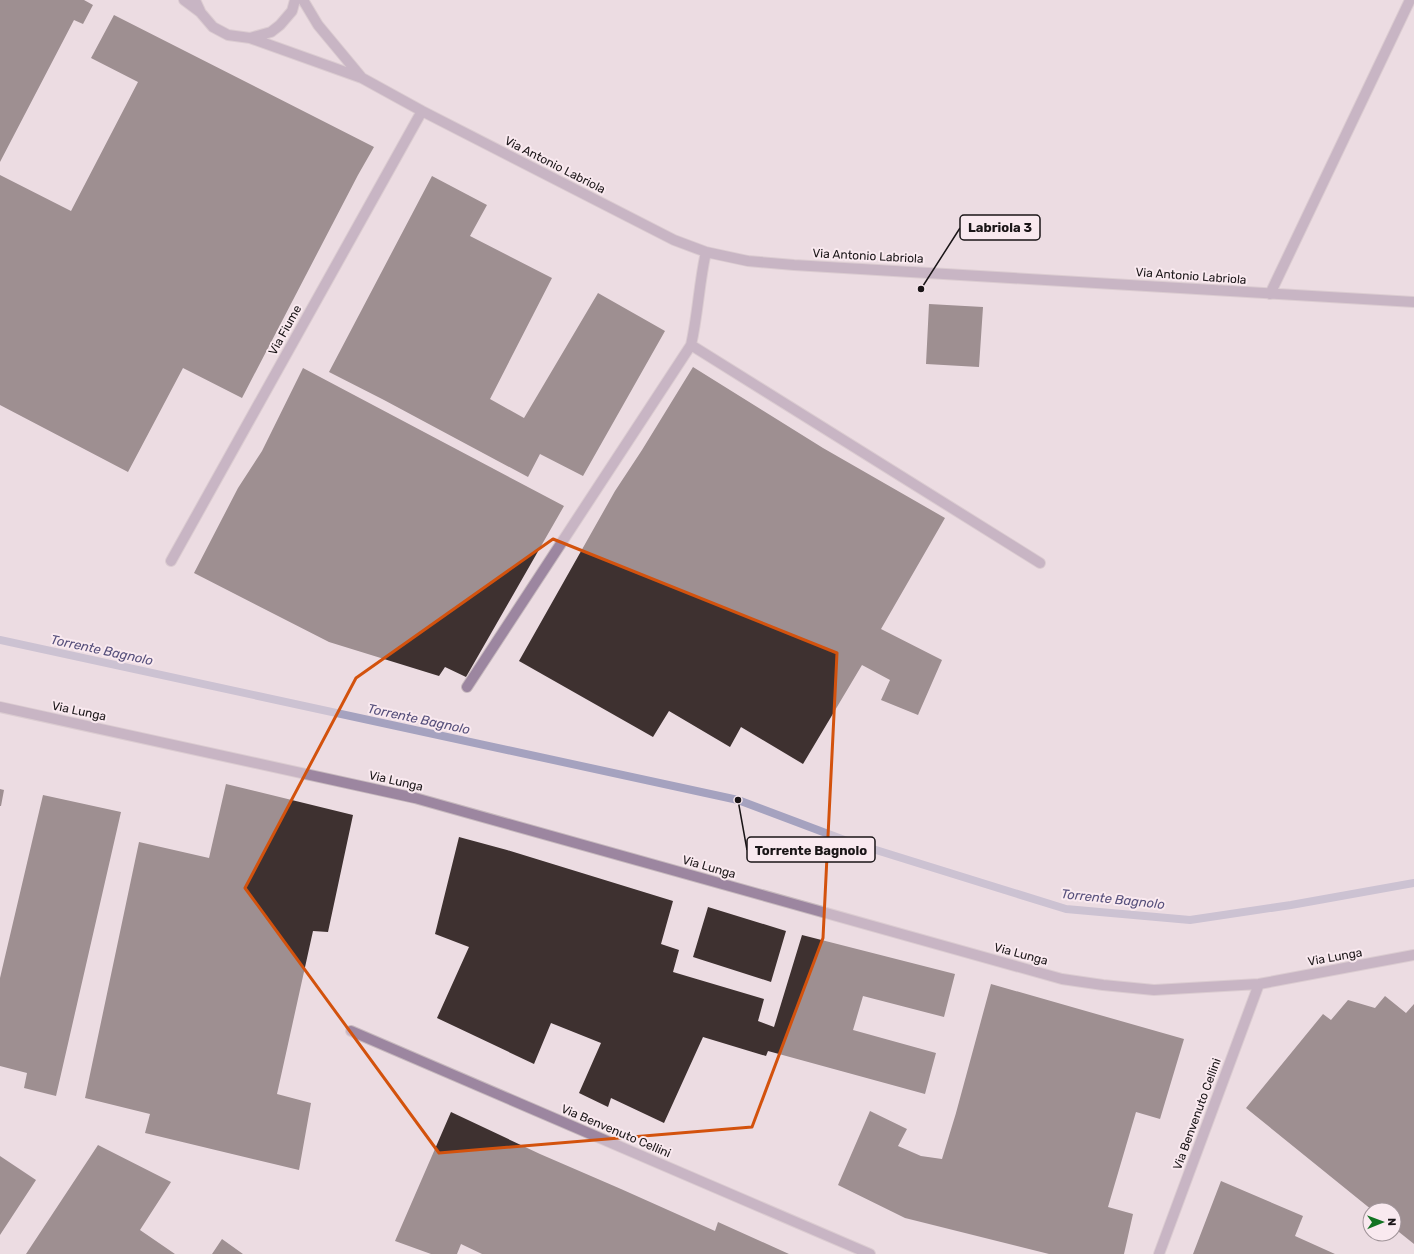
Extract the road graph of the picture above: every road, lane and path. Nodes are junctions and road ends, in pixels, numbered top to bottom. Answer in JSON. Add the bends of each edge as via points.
{"nodes":[{"id":1,"x":184,"y":0,"type":"edge"},
{"id":2,"x":195,"y":0,"type":"edge"},
{"id":3,"x":295,"y":0,"type":"edge"},
{"id":4,"x":303,"y":0,"type":"edge"},
{"id":5,"x":1410,"y":0,"type":"edge"},
{"id":6,"x":201,"y":13,"type":"junction"},
{"id":7,"x":250,"y":38,"type":"junction"},
{"id":8,"x":362,"y":78,"type":"junction"},
{"id":9,"x":422,"y":112,"type":"junction"},
{"id":10,"x":706,"y":252,"type":"junction"},
{"id":11,"x":1270,"y":294,"type":"junction"},
{"id":12,"x":1414,"y":302,"type":"edge"},
{"id":13,"x":691,"y":345,"type":"junction"},
{"id":14,"x":171,"y":561,"type":"dead end"},
{"id":15,"x":1040,"y":563,"type":"dead end"},
{"id":16,"x":467,"y":687,"type":"dead end"},
{"id":17,"x":0,"y":707,"type":"edge"},
{"id":18,"x":1414,"y":955,"type":"edge"},
{"id":19,"x":1259,"y":984,"type":"junction"},
{"id":20,"x":351,"y":1031,"type":"dead end"},
{"id":21,"x":870,"y":1254,"type":"edge"},
{"id":22,"x":1159,"y":1254,"type":"edge"}],
"edges":[{"from":1,"to":6,"type":"street"},
{"from":2,"to":6,"type":"street"},
{"from":3,"to":7,"type":"street","via":[[292,11],[280,25],[271,32]]},
{"from":4,"to":8,"type":"street","via":[[318,25]]},
{"from":5,"to":11,"type":"street"},
{"from":6,"to":7,"type":"street","via":[[213,27],[228,35]]},
{"from":7,"to":8,"type":"street"},
{"from":8,"to":9,"type":"street","name":"Via Antonio Labriola"},
{"from":9,"to":10,"type":"street","name":"Via Antonio Labriola","via":[[674,240]]},
{"from":9,"to":14,"type":"street","name":"Via Fiume"},
{"from":10,"to":11,"type":"street","name":"Via Antonio Labriola","via":[[748,261],[794,265]]},
{"from":10,"to":13,"type":"street"},
{"from":11,"to":12,"type":"street","name":"Via Antonio Labriola"},
{"from":13,"to":15,"type":"street"},
{"from":13,"to":16,"type":"street"},
{"from":17,"to":19,"type":"street","name":"Via Lunga","via":[[415,798],[1062,979],[1103,986],[1154,990]]},
{"from":18,"to":19,"type":"street","name":"Via Lunga"},
{"from":19,"to":22,"type":"street","name":"Via Benvenuto Cellini"},
{"from":20,"to":21,"type":"street","name":"Via Benvenuto Cellini"}]}
